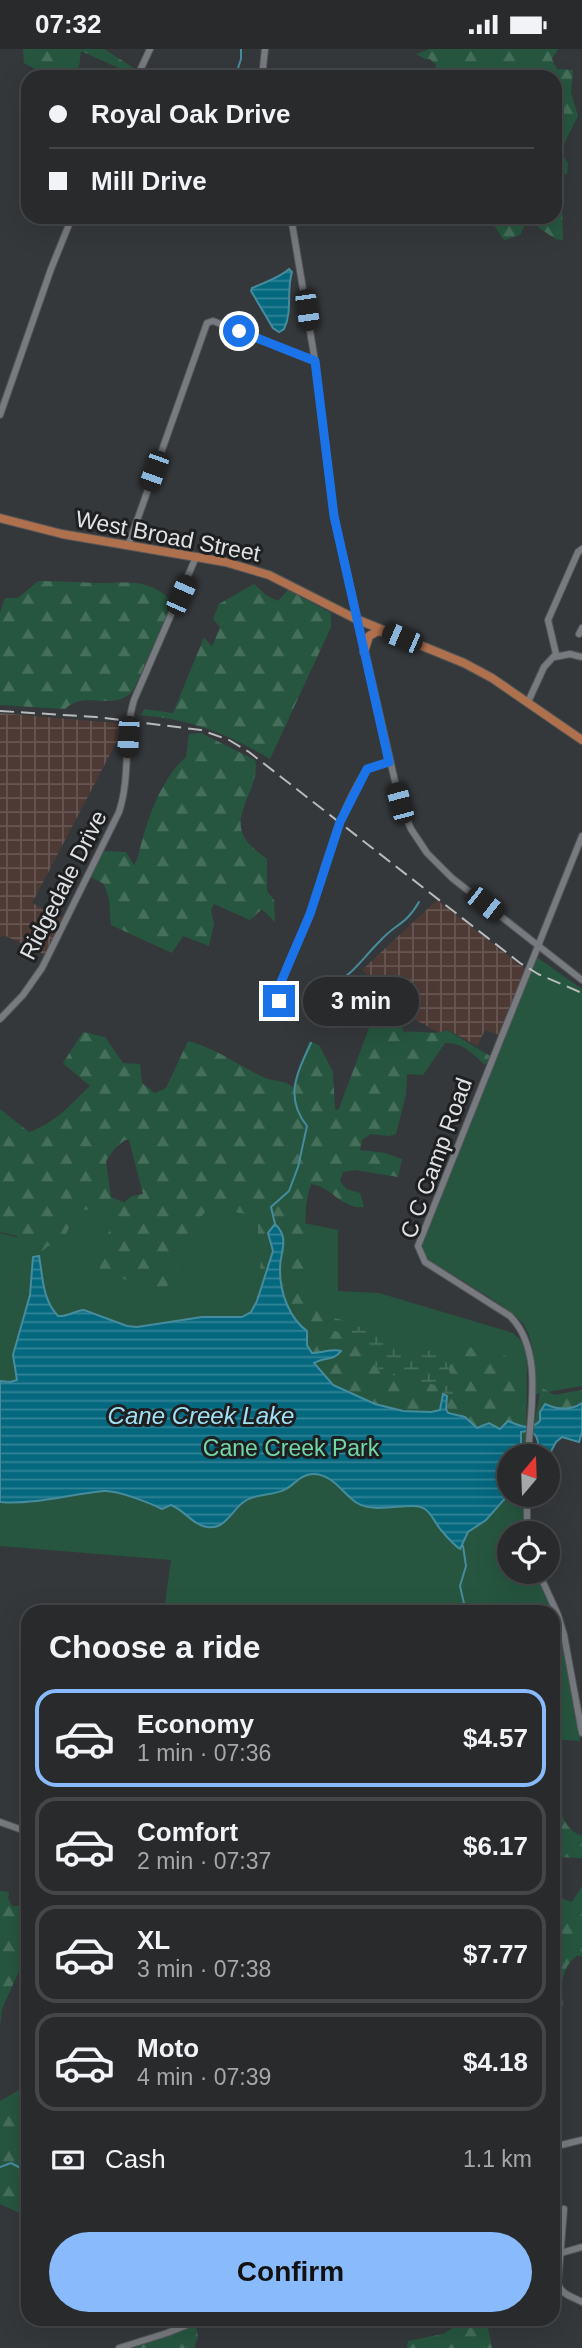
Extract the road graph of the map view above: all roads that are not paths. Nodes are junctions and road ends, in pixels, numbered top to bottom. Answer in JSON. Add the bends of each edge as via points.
{"nodes":[{"id":1,"x":150,"y":49,"type":"edge"},
{"id":2,"x":265,"y":49,"type":"edge"},
{"id":3,"x":140,"y":70,"type":"edge"},
{"id":4,"x":263,"y":70,"type":"edge"},
{"id":5,"x":69,"y":224,"type":"edge"},
{"id":6,"x":292,"y":224,"type":"edge"},
{"id":7,"x":315,"y":361,"type":"junction"},
{"id":8,"x":0,"y":415,"type":"edge"},
{"id":9,"x":0,"y":519,"type":"edge"},
{"id":10,"x":128,"y":545,"type":"junction"},
{"id":11,"x":582,"y":549,"type":"edge"},
{"id":12,"x":196,"y":557,"type":"junction"},
{"id":13,"x":356,"y":619,"type":"junction"},
{"id":14,"x":388,"y":632,"type":"junction"},
{"id":15,"x":364,"y":652,"type":"junction"},
{"id":16,"x":555,"y":657,"type":"junction"},
{"id":17,"x":582,"y":657,"type":"edge"},
{"id":18,"x":528,"y":702,"type":"junction"},
{"id":19,"x":582,"y":740,"type":"edge"},
{"id":20,"x":389,"y":762,"type":"junction"},
{"id":21,"x":582,"y":836,"type":"edge"},
{"id":22,"x":539,"y":945,"type":"junction"},
{"id":23,"x":582,"y":980,"type":"edge"},
{"id":24,"x":279,"y":1006,"type":"dead end"},
{"id":25,"x":0,"y":1019,"type":"edge"},
{"id":26,"x":529,"y":1444,"type":"edge"},
{"id":27,"x":543,"y":1584,"type":"edge"},
{"id":28,"x":552,"y":1605,"type":"edge"},
{"id":29,"x":560,"y":1625,"type":"edge"},
{"id":30,"x":582,"y":1733,"type":"edge"},
{"id":31,"x":0,"y":1822,"type":"edge"},
{"id":32,"x":21,"y":1830,"type":"edge"},
{"id":33,"x":582,"y":2140,"type":"edge"},
{"id":34,"x":560,"y":2145,"type":"edge"},
{"id":35,"x":564,"y":2209,"type":"dead end"},
{"id":36,"x":582,"y":2247,"type":"edge"},
{"id":37,"x":561,"y":2253,"type":"junction"},
{"id":38,"x":560,"y":2271,"type":"edge"},
{"id":39,"x":560,"y":2290,"type":"edge"},
{"id":40,"x":582,"y":2302,"type":"edge"},
{"id":41,"x":184,"y":2326,"type":"edge"},
{"id":42,"x":119,"y":2348,"type":"edge"}],
"edges":[{"from":1,"to":3,"type":"street"},
{"from":2,"to":4,"type":"street"},
{"from":5,"to":8,"type":"street"},
{"from":6,"to":7,"type":"street"},
{"from":7,"to":10,"type":"street","via":[[214,321],[207,323]]},
{"from":7,"to":13,"type":"street","via":[[332,503]]},
{"from":9,"to":10,"type":"main road","name":"West Broad Street"},
{"from":10,"to":12,"type":"main road","name":"West Broad Street"},
{"from":11,"to":16,"type":"street","via":[[549,615]]},
{"from":12,"to":13,"type":"main road","name":"West Broad Street","via":[[269,575]]},
{"from":12,"to":25,"type":"street","name":"Ridgedale Drive","via":[[134,700],[119,811],[37,975]]},
{"from":13,"to":14,"type":"main road","name":"West Broad Street"},
{"from":13,"to":15,"type":"street"},
{"from":14,"to":15,"type":"main road","via":[[369,636]]},
{"from":14,"to":18,"type":"main road","name":"West Broad Street","via":[[464,663]]},
{"from":15,"to":20,"type":"street"},
{"from":16,"to":17,"type":"street"},
{"from":16,"to":18,"type":"street","via":[[544,667]]},
{"from":18,"to":19,"type":"main road","name":"West Broad Street"},
{"from":20,"to":22,"type":"street","via":[[400,803],[427,853]]},
{"from":20,"to":24,"type":"street","via":[[367,769],[340,822],[310,914],[278,989]]},
{"from":21,"to":22,"type":"street","name":"C C Camp Road"},
{"from":22,"to":23,"type":"street"},
{"from":22,"to":26,"type":"street","name":"C C Camp Road","via":[[418,1246],[425,1262],[520,1327],[530,1362]]},
{"from":27,"to":28,"type":"street"},
{"from":29,"to":30,"type":"street"},
{"from":31,"to":32,"type":"street"},
{"from":33,"to":34,"type":"street"},
{"from":35,"to":37,"type":"street"},
{"from":36,"to":37,"type":"street"},
{"from":37,"to":38,"type":"street"},
{"from":39,"to":40,"type":"street"},
{"from":41,"to":42,"type":"street"}]}
